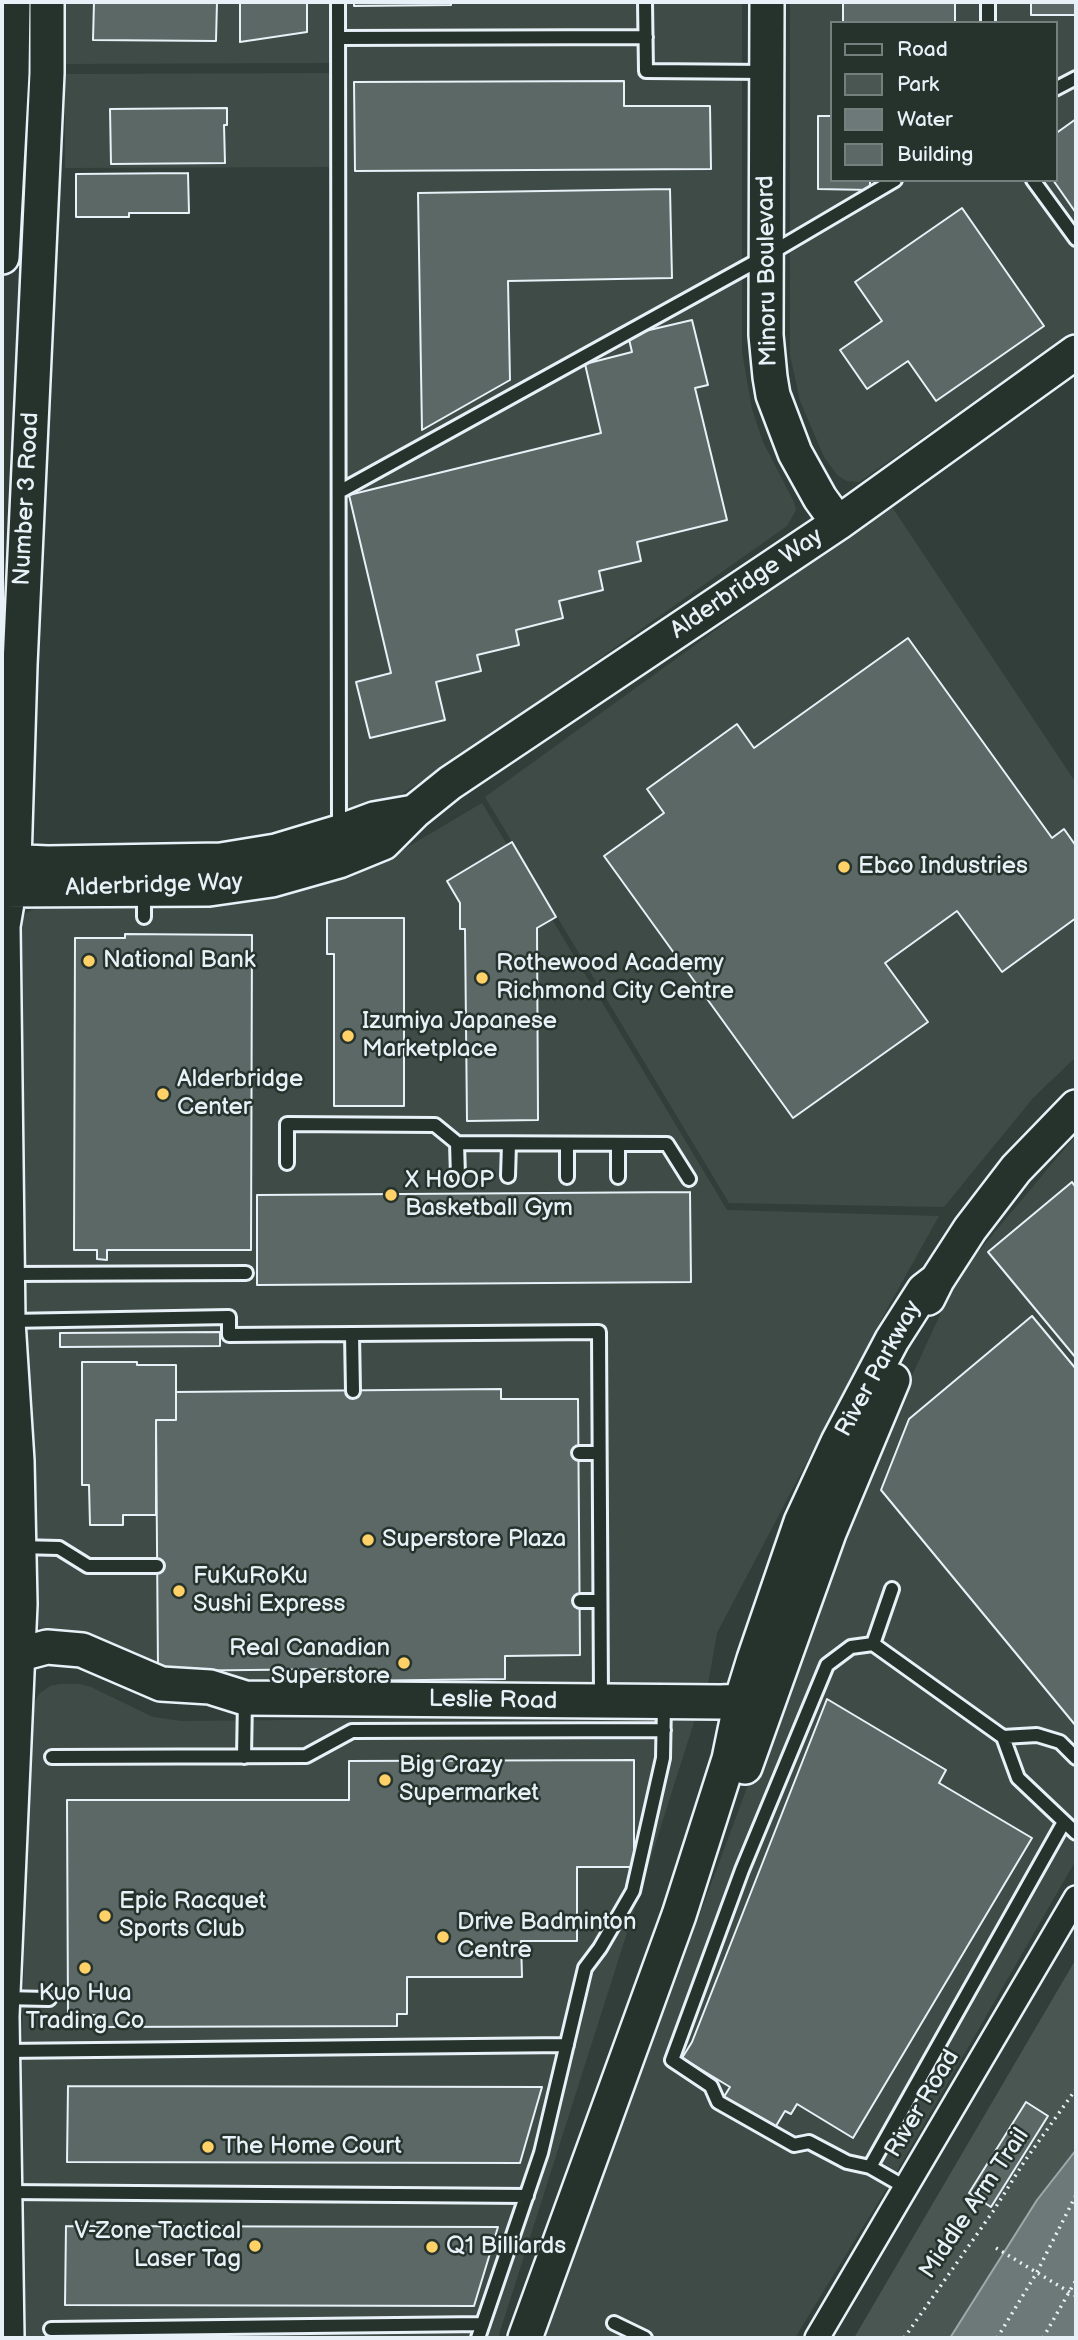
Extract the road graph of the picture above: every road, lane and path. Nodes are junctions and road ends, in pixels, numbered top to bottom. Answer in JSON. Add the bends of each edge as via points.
{"nodes":[{"id":1,"x":13,"y":2,"type":"edge"},
{"id":2,"x":47,"y":2,"type":"edge"},
{"id":3,"x":338,"y":2,"type":"edge"},
{"id":4,"x":645,"y":2,"type":"edge"},
{"id":5,"x":767,"y":2,"type":"edge"},
{"id":6,"x":988,"y":2,"type":"edge"},
{"id":7,"x":988,"y":21,"type":"edge"},
{"id":8,"x":646,"y":37,"type":"junction"},
{"id":9,"x":338,"y":38,"type":"junction"},
{"id":10,"x":767,"y":72,"type":"junction"},
{"id":11,"x":1076,"y":78,"type":"edge"},
{"id":12,"x":1057,"y":88,"type":"edge"},
{"id":13,"x":892,"y":182,"type":"edge"},
{"id":14,"x":1034,"y":182,"type":"edge"},
{"id":15,"x":15,"y":234,"type":"edge"},
{"id":16,"x":1076,"y":239,"type":"edge"},
{"id":17,"x":766,"y":256,"type":"junction"},
{"id":18,"x":1076,"y":352,"type":"edge"},
{"id":19,"x":339,"y":492,"type":"junction"},
{"id":20,"x":838,"y":523,"type":"junction"},
{"id":21,"x":340,"y":847,"type":"junction"},
{"id":22,"x":7,"y":876,"type":"edge"},
{"id":23,"x":1076,"y":1108,"type":"edge"},
{"id":24,"x":457,"y":1143,"type":"junction"},
{"id":25,"x":509,"y":1144,"type":"junction"},
{"id":26,"x":567,"y":1144,"type":"junction"},
{"id":27,"x":618,"y":1144,"type":"junction"},
{"id":28,"x":287,"y":1163,"type":"dead end"},
{"id":29,"x":458,"y":1176,"type":"dead end"},
{"id":30,"x":508,"y":1176,"type":"dead end"},
{"id":31,"x":568,"y":1177,"type":"dead end"},
{"id":32,"x":618,"y":1177,"type":"dead end"},
{"id":33,"x":689,"y":1179,"type":"dead end"},
{"id":34,"x":246,"y":1273,"type":"dead end"},
{"id":35,"x":7,"y":1274,"type":"junction"},
{"id":36,"x":937,"y":1280,"type":"junction"},
{"id":37,"x":8,"y":1321,"type":"junction"},
{"id":38,"x":352,"y":1334,"type":"junction"},
{"id":39,"x":890,"y":1389,"type":"junction"},
{"id":40,"x":353,"y":1391,"type":"dead end"},
{"id":41,"x":579,"y":1453,"type":"dead end"},
{"id":42,"x":599,"y":1453,"type":"junction"},
{"id":43,"x":19,"y":1547,"type":"junction"},
{"id":44,"x":157,"y":1566,"type":"dead end"},
{"id":45,"x":892,"y":1589,"type":"dead end"},
{"id":46,"x":580,"y":1601,"type":"dead end"},
{"id":47,"x":600,"y":1601,"type":"junction"},
{"id":48,"x":873,"y":1644,"type":"junction"},
{"id":49,"x":10,"y":1656,"type":"edge"},
{"id":50,"x":245,"y":1698,"type":"junction"},
{"id":51,"x":741,"y":1701,"type":"junction"},
{"id":52,"x":601,"y":1702,"type":"junction"},
{"id":53,"x":664,"y":1716,"type":"junction"},
{"id":54,"x":1003,"y":1737,"type":"junction"},
{"id":55,"x":244,"y":1756,"type":"junction"},
{"id":56,"x":52,"y":1757,"type":"dead end"},
{"id":57,"x":1076,"y":1758,"type":"edge"},
{"id":58,"x":1064,"y":1822,"type":"junction"},
{"id":59,"x":1076,"y":1833,"type":"edge"},
{"id":60,"x":1076,"y":1898,"type":"edge"},
{"id":61,"x":679,"y":1916,"type":"junction"},
{"id":62,"x":3,"y":1998,"type":"edge"},
{"id":63,"x":49,"y":1999,"type":"dead end"},
{"id":64,"x":567,"y":2046,"type":"junction"},
{"id":65,"x":3,"y":2051,"type":"edge"},
{"id":66,"x":1076,"y":2090,"type":"edge"},
{"id":67,"x":870,"y":2167,"type":"junction"},
{"id":68,"x":905,"y":2187,"type":"junction"},
{"id":69,"x":3,"y":2192,"type":"edge"},
{"id":70,"x":1076,"y":2195,"type":"edge"},
{"id":71,"x":527,"y":2196,"type":"junction"},
{"id":72,"x":996,"y":2248,"type":"dead end"},
{"id":73,"x":1036,"y":2274,"type":"junction"},
{"id":74,"x":1076,"y":2280,"type":"edge"},
{"id":75,"x":1070,"y":2292,"type":"junction"},
{"id":76,"x":1076,"y":2296,"type":"edge"},
{"id":77,"x":614,"y":2323,"type":"dead end"},
{"id":78,"x":483,"y":2324,"type":"junction"},
{"id":79,"x":51,"y":2329,"type":"dead end"},
{"id":80,"x":7,"y":2338,"type":"edge"},
{"id":81,"x":478,"y":2338,"type":"edge"},
{"id":82,"x":525,"y":2338,"type":"edge"},
{"id":83,"x":645,"y":2338,"type":"edge"},
{"id":84,"x":817,"y":2338,"type":"edge"},
{"id":85,"x":904,"y":2338,"type":"edge"},
{"id":86,"x":997,"y":2338,"type":"edge"},
{"id":87,"x":1043,"y":2338,"type":"edge"}],
"edges":[{"from":1,"to":15,"type":"street","name":"Number 3 Road"},
{"from":2,"to":15,"type":"street","name":"Number 3 Road","via":[[47,73]]},
{"from":3,"to":9,"type":"lane"},
{"from":4,"to":8,"type":"lane"},
{"from":5,"to":10,"type":"street","name":"Minoru Boulevard"},
{"from":6,"to":7,"type":"lane"},
{"from":8,"to":9,"type":"lane"},
{"from":8,"to":10,"type":"lane","via":[[646,71]]},
{"from":9,"to":19,"type":"lane"},
{"from":10,"to":17,"type":"street","name":"Minoru Boulevard"},
{"from":11,"to":12,"type":"lane"},
{"from":13,"to":17,"type":"lane"},
{"from":14,"to":16,"type":"lane"},
{"from":15,"to":22,"type":"street","name":"Number 3 Road","via":[[20,664]]},
{"from":17,"to":19,"type":"lane"},
{"from":17,"to":20,"type":"street","name":"Minoru Boulevard","via":[[766,335],[773,395],[795,453]]},
{"from":18,"to":20,"type":"street","name":"Alderbridge Way"},
{"from":19,"to":21,"type":"lane"},
{"from":20,"to":21,"type":"street","name":"Alderbridge Way","via":[[450,783],[383,843]]},
{"from":21,"to":22,"type":"street","name":"Alderbridge Way","via":[[221,860],[73,863]]},
{"from":21,"to":22,"type":"street","name":"Alderbridge Way","via":[[260,882],[144,904]]},
{"from":22,"to":35,"type":"street","name":"Number 3 Road"},
{"from":23,"to":36,"type":"street","via":[[1016,1169]]},
{"from":24,"to":25,"type":"lane"},
{"from":24,"to":28,"type":"lane","via":[[435,1125],[287,1124]]},
{"from":24,"to":29,"type":"lane"},
{"from":25,"to":26,"type":"lane"},
{"from":25,"to":30,"type":"lane"},
{"from":26,"to":27,"type":"lane"},
{"from":26,"to":31,"type":"lane"},
{"from":27,"to":32,"type":"lane"},
{"from":27,"to":33,"type":"lane","via":[[667,1144]]},
{"from":34,"to":35,"type":"lane"},
{"from":35,"to":37,"type":"street","name":"Number 3 Road"},
{"from":36,"to":39,"type":"street","name":"River Parkway"},
{"from":36,"to":51,"type":"street","name":"River Parkway","via":[[924,1290],[892,1339],[819,1481]]},
{"from":37,"to":38,"type":"lane","via":[[229,1317],[229,1335]]},
{"from":37,"to":43,"type":"street","name":"Number 3 Road"},
{"from":38,"to":40,"type":"lane"},
{"from":38,"to":42,"type":"lane","via":[[598,1332]]},
{"from":39,"to":51,"type":"street","via":[[851,1447],[761,1686]]},
{"from":39,"to":61,"type":"street","name":"River Parkway","via":[[829,1533],[707,1873]]},
{"from":41,"to":42,"type":"lane"},
{"from":42,"to":47,"type":"lane"},
{"from":43,"to":44,"type":"lane","via":[[59,1548],[88,1566]]},
{"from":43,"to":49,"type":"street","name":"Number 3 Road","via":[[20,1604]]},
{"from":45,"to":48,"type":"lane"},
{"from":46,"to":47,"type":"lane"},
{"from":47,"to":52,"type":"lane"},
{"from":48,"to":54,"type":"lane"},
{"from":48,"to":67,"type":"lane","via":[[851,1647],[827,1665],[672,2060],[711,2086],[718,2102],[794,2145],[809,2142],[847,2162]]},
{"from":49,"to":50,"type":"street","name":"Leslie Road","via":[[47,1647],[82,1650],[161,1684],[210,1687]]},
{"from":49,"to":62,"type":"street","name":"Number 3 Road"},
{"from":50,"to":52,"type":"street","name":"Leslie Road","via":[[355,1695]]},
{"from":50,"to":55,"type":"lane"},
{"from":51,"to":53,"type":"street","name":"Leslie Road"},
{"from":51,"to":61,"type":"street","name":"River Parkway","via":[[729,1759]]},
{"from":52,"to":53,"type":"street","name":"Leslie Road"},
{"from":53,"to":55,"type":"lane","via":[[352,1731],[306,1756]]},
{"from":53,"to":64,"type":"lane","via":[[663,1758],[633,1891],[585,1968]]},
{"from":54,"to":57,"type":"lane","via":[[1037,1735],[1060,1742]]},
{"from":54,"to":58,"type":"lane","via":[[1018,1778]]},
{"from":55,"to":56,"type":"lane"},
{"from":58,"to":59,"type":"lane"},
{"from":58,"to":67,"type":"lane"},
{"from":60,"to":68,"type":"street","name":"River Road"},
{"from":61,"to":82,"type":"street"},
{"from":62,"to":63,"type":"lane"},
{"from":62,"to":65,"type":"street","name":"Number 3 Road"},
{"from":64,"to":65,"type":"lane"},
{"from":64,"to":71,"type":"lane"},
{"from":65,"to":69,"type":"street","name":"Number 3 Road"},
{"from":66,"to":85,"type":"path","name":"Middle Arm Trail"},
{"from":67,"to":68,"type":"lane"},
{"from":68,"to":84,"type":"street","name":"River Road"},
{"from":69,"to":71,"type":"lane"},
{"from":69,"to":80,"type":"street","name":"Number 3 Road"},
{"from":70,"to":73,"type":"path"},
{"from":71,"to":78,"type":"lane"},
{"from":72,"to":73,"type":"path"},
{"from":73,"to":75,"type":"path"},
{"from":73,"to":86,"type":"path"},
{"from":74,"to":75,"type":"path"},
{"from":75,"to":76,"type":"path"},
{"from":75,"to":87,"type":"path"},
{"from":77,"to":83,"type":"lane"},
{"from":78,"to":79,"type":"lane"},
{"from":78,"to":81,"type":"lane"}]}
